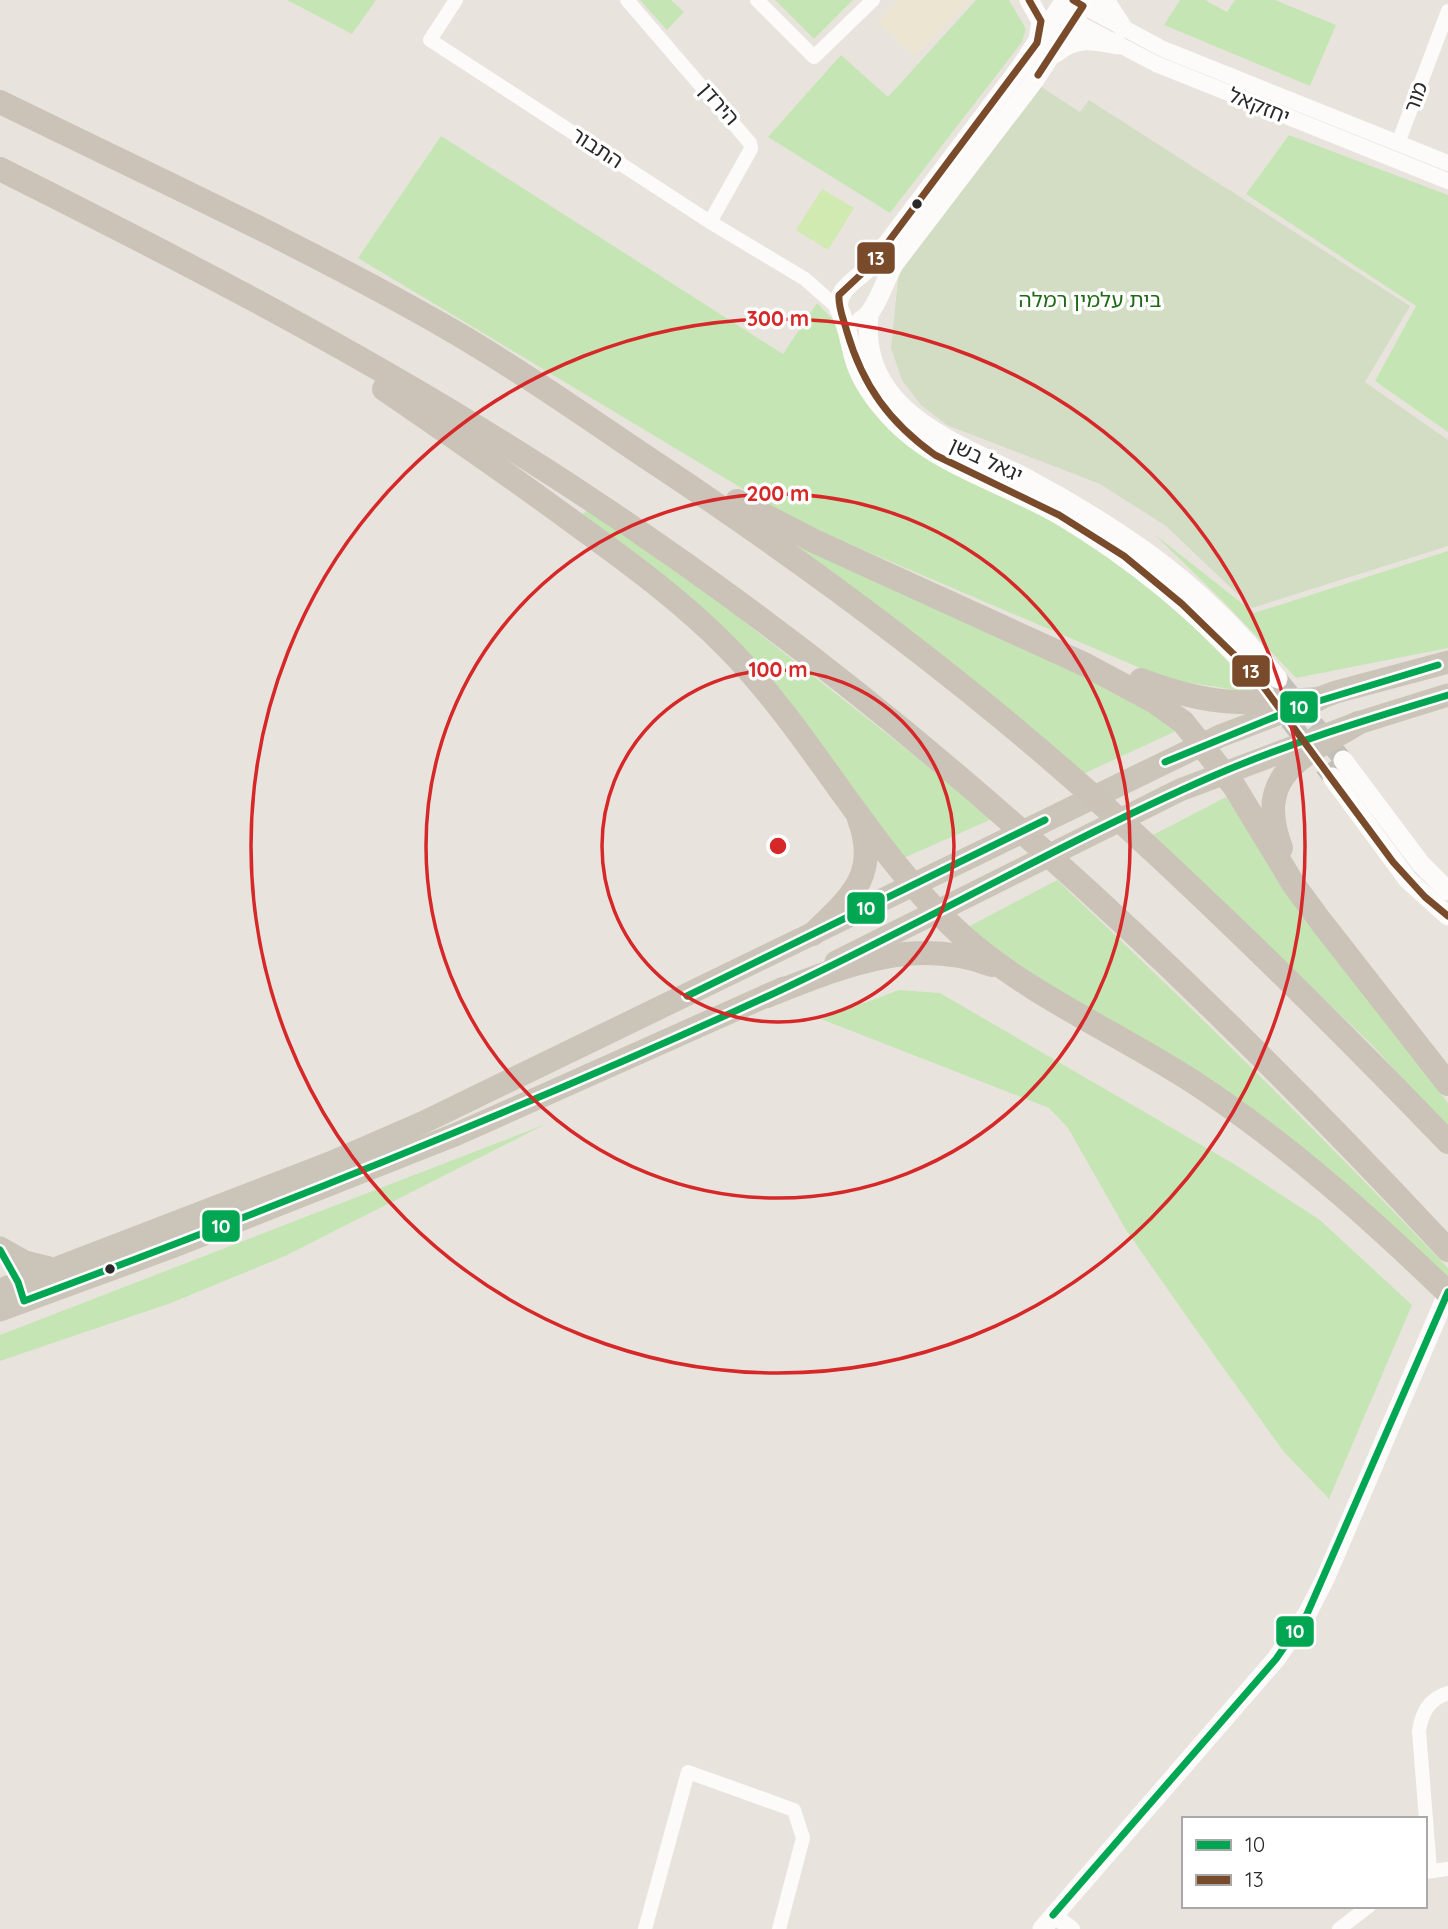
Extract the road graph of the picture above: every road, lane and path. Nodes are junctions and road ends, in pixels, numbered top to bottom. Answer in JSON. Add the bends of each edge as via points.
{"nodes":[{"id":1,"x":456,"y":0,"type":"edge"},
{"id":2,"x":627,"y":0,"type":"edge"},
{"id":3,"x":757,"y":0,"type":"edge"},
{"id":4,"x":873,"y":0,"type":"edge"},
{"id":5,"x":1029,"y":0,"type":"edge"},
{"id":6,"x":1040,"y":0,"type":"edge"},
{"id":7,"x":1105,"y":0,"type":"edge"},
{"id":8,"x":1439,"y":0,"type":"edge"},
{"id":9,"x":1448,"y":4,"type":"edge"},
{"id":10,"x":1073,"y":6,"type":"edge"},
{"id":11,"x":1448,"y":11,"type":"edge"},
{"id":12,"x":1121,"y":36,"type":"junction"},
{"id":13,"x":1044,"y":51,"type":"junction"},
{"id":14,"x":0,"y":102,"type":"edge"},
{"id":15,"x":1398,"y":143,"type":"junction"},
{"id":16,"x":1448,"y":163,"type":"edge"},
{"id":17,"x":0,"y":169,"type":"edge"},
{"id":18,"x":1448,"y":181,"type":"edge"},
{"id":19,"x":710,"y":222,"type":"junction"},
{"id":20,"x":805,"y":279,"type":"junction"},
{"id":21,"x":226,"y":284,"type":"junction"},
{"id":22,"x":848,"y":287,"type":"junction"},
{"id":23,"x":872,"y":310,"type":"junction"},
{"id":24,"x":840,"y":312,"type":"junction"},
{"id":25,"x":499,"y":359,"type":"junction"},
{"id":26,"x":993,"y":622,"type":"junction"},
{"id":27,"x":1448,"y":662,"type":"edge"},
{"id":28,"x":1254,"y":674,"type":"tunnel mouth"},
{"id":29,"x":1278,"y":679,"type":"tunnel mouth"},
{"id":30,"x":1448,"y":695,"type":"edge"},
{"id":31,"x":1318,"y":699,"type":"junction"},
{"id":32,"x":1358,"y":723,"type":"junction"},
{"id":33,"x":1197,"y":747,"type":"junction"},
{"id":34,"x":1343,"y":760,"type":"tunnel mouth"},
{"id":35,"x":819,"y":762,"type":"junction"},
{"id":36,"x":1217,"y":775,"type":"junction"},
{"id":37,"x":1332,"y":777,"type":"tunnel mouth"},
{"id":38,"x":913,"y":884,"type":"junction"},
{"id":39,"x":1294,"y":885,"type":"junction"},
{"id":40,"x":1448,"y":891,"type":"edge"},
{"id":41,"x":939,"y":912,"type":"junction"},
{"id":42,"x":1448,"y":916,"type":"edge"},
{"id":43,"x":813,"y":934,"type":"junction"},
{"id":44,"x":1035,"y":987,"type":"junction"},
{"id":45,"x":768,"y":996,"type":"junction"},
{"id":46,"x":1448,"y":1084,"type":"edge"},
{"id":47,"x":1448,"y":1142,"type":"edge"},
{"id":48,"x":0,"y":1249,"type":"edge"},
{"id":49,"x":1448,"y":1250,"type":"edge"},
{"id":50,"x":57,"y":1270,"type":"junction"},
{"id":51,"x":14,"y":1291,"type":"edge"},
{"id":52,"x":1448,"y":1293,"type":"edge"},
{"id":53,"x":0,"y":1310,"type":"edge"},
{"id":54,"x":1448,"y":1693,"type":"edge"},
{"id":55,"x":1425,"y":1817,"type":"edge"},
{"id":56,"x":1448,"y":1869,"type":"edge"},
{"id":57,"x":1428,"y":1871,"type":"edge"},
{"id":58,"x":1366,"y":1908,"type":"edge"},
{"id":59,"x":1047,"y":1922,"type":"edge"},
{"id":60,"x":645,"y":1929,"type":"edge"},
{"id":61,"x":779,"y":1929,"type":"edge"},
{"id":62,"x":1072,"y":1929,"type":"edge"},
{"id":63,"x":1339,"y":1929,"type":"edge"}],
"edges":[{"from":1,"to":19,"type":"street","name":"התבור","via":[[430,40]]},
{"from":2,"to":19,"type":"street","name":"הירדן","via":[[750,143],[751,149]]},
{"from":3,"to":4,"type":"street","via":[[814,57]]},
{"from":5,"to":13,"type":"main road","via":[[1041,22]]},
{"from":6,"to":10,"type":"main road"},
{"from":7,"to":12,"type":"main road"},
{"from":8,"to":9,"type":"street"},
{"from":10,"to":12,"type":"street","name":"יחזקאל"},
{"from":10,"to":13,"type":"main road"},
{"from":11,"to":15,"type":"street","name":"מור"},
{"from":12,"to":13,"type":"main road","via":[[1075,41]]},
{"from":12,"to":15,"type":"street","name":"יחזקאל"},
{"from":12,"to":18,"type":"street","name":"יחזקאל","via":[[1183,75]]},
{"from":13,"to":22,"type":"main road"},
{"from":13,"to":23,"type":"main road","via":[[895,263]]},
{"from":14,"to":25,"type":"highway","via":[[286,242]]},
{"from":15,"to":16,"type":"street","name":"יחזקאל"},
{"from":17,"to":21,"type":"highway"},
{"from":19,"to":20,"type":"street","name":"התבור"},
{"from":20,"to":22,"type":"street","name":"התבור"},
{"from":20,"to":24,"type":"street","name":"התבור"},
{"from":21,"to":35,"type":"highway","via":[[468,447],[660,589],[743,665]]},
{"from":21,"to":49,"type":"highway","via":[[467,420],[593,500],[732,599],[939,760],[1186,984],[1352,1147]]},
{"from":22,"to":23,"type":"main road","via":[[867,289]]},
{"from":22,"to":24,"type":"main road","via":[[838,300]]},
{"from":23,"to":24,"type":"main road","via":[[859,321]]},
{"from":23,"to":29,"type":"main road","name":"יגאל בשן","via":[[868,338],[876,368],[911,415],[944,440],[1068,500],[1134,542],[1254,648]]},
{"from":24,"to":28,"type":"main road","name":"יגאל בשן","via":[[860,375],[900,427],[935,455],[1059,515],[1124,556]]},
{"from":25,"to":26,"type":"highway","via":[[740,503]]},
{"from":25,"to":47,"type":"highway","via":[[728,510],[1020,734],[1248,941]]},
{"from":26,"to":31,"type":"highway","via":[[1189,697],[1248,703]]},
{"from":26,"to":33,"type":"highway","via":[[1155,702],[1183,722]]},
{"from":27,"to":31,"type":"highway"},
{"from":30,"to":32,"type":"highway"},
{"from":31,"to":33,"type":"highway"},
{"from":32,"to":36,"type":"highway"},
{"from":32,"to":39,"type":"highway","via":[[1295,762],[1276,787],[1271,805],[1275,831]]},
{"from":33,"to":36,"type":"highway"},
{"from":33,"to":38,"type":"highway"},
{"from":34,"to":40,"type":"main road","via":[[1421,864]]},
{"from":35,"to":38,"type":"highway"},
{"from":35,"to":43,"type":"highway","via":[[856,811],[866,850],[854,892]]},
{"from":36,"to":39,"type":"highway"},
{"from":36,"to":41,"type":"highway"},
{"from":37,"to":42,"type":"main road","via":[[1408,880]]},
{"from":38,"to":41,"type":"highway"},
{"from":38,"to":43,"type":"highway"},
{"from":39,"to":46,"type":"highway"},
{"from":41,"to":44,"type":"highway","via":[[981,951]]},
{"from":41,"to":45,"type":"highway"},
{"from":43,"to":50,"type":"highway","via":[[422,1123]]},
{"from":44,"to":45,"type":"highway","via":[[976,959],[934,952],[851,963]]},
{"from":44,"to":52,"type":"highway","via":[[1196,1083],[1272,1136]]},
{"from":45,"to":51,"type":"highway","via":[[457,1134],[169,1248]]},
{"from":48,"to":50,"type":"highway","via":[[25,1262]]},
{"from":48,"to":51,"type":"street"},
{"from":50,"to":51,"type":"highway"},
{"from":51,"to":53,"type":"highway"},
{"from":52,"to":59,"type":"main road","via":[[1307,1614],[1276,1659]]},
{"from":54,"to":55,"type":"street","via":[[1434,1698],[1425,1709],[1419,1731]]},
{"from":56,"to":57,"type":"street"},
{"from":58,"to":63,"type":"street"},
{"from":59,"to":62,"type":"street"},
{"from":60,"to":61,"type":"street","via":[[688,1772],[794,1810],[803,1838]]}]}
